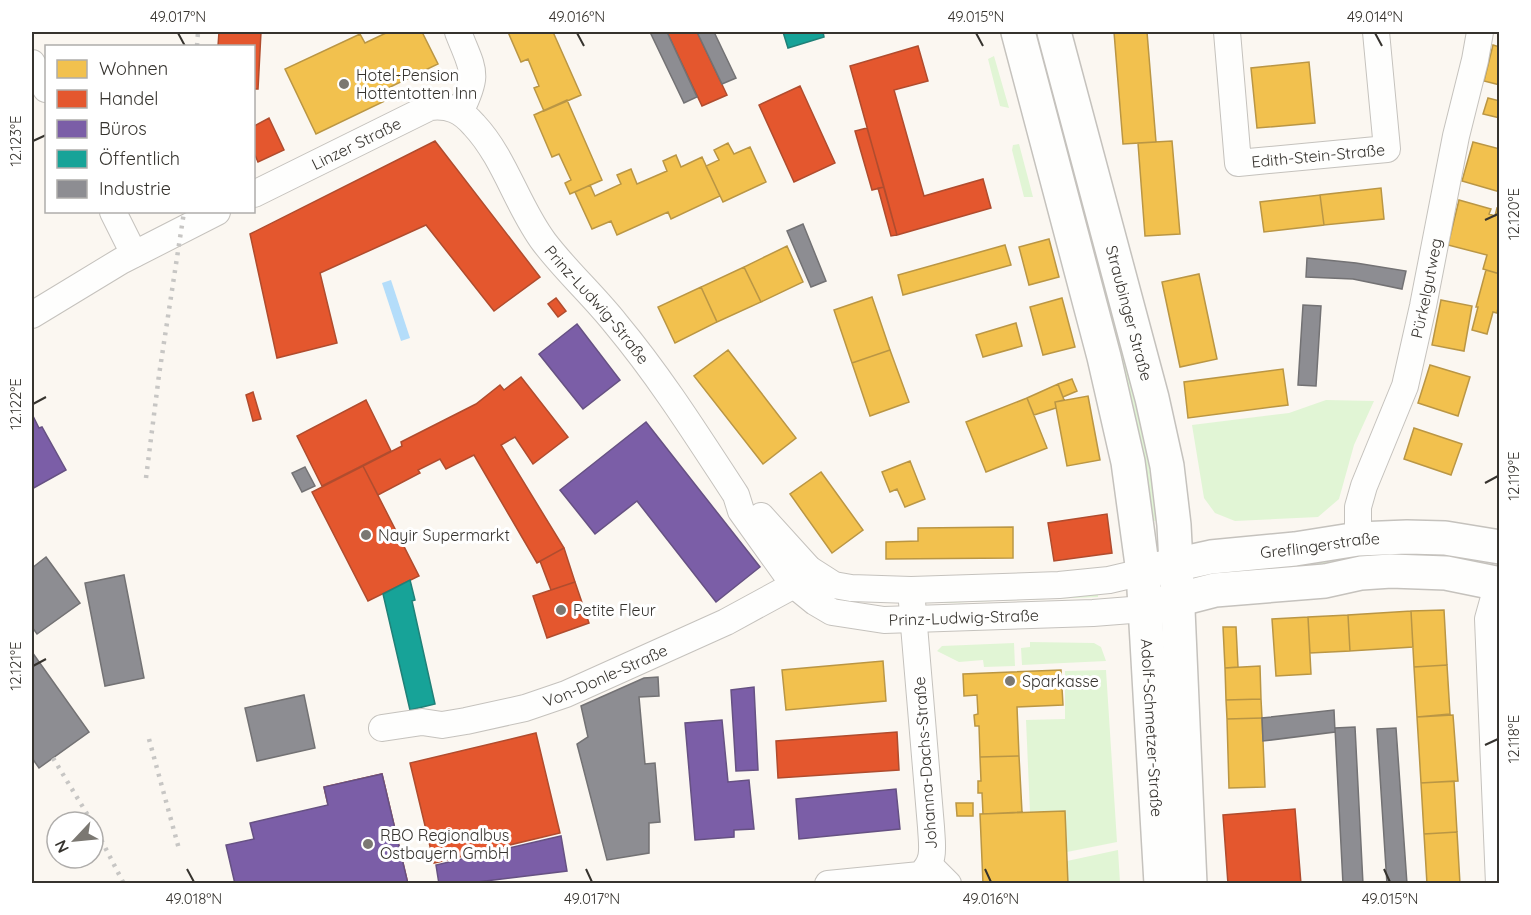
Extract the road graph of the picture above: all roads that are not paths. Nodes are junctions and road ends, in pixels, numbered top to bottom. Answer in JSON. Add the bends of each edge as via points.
{"nodes":[{"id":1,"x":458,"y":32,"type":"edge"},
{"id":2,"x":1018,"y":32,"type":"edge"},
{"id":3,"x":1054,"y":32,"type":"edge"},
{"id":4,"x":1227,"y":32,"type":"edge"},
{"id":5,"x":1376,"y":32,"type":"edge"},
{"id":6,"x":1480,"y":32,"type":"edge"},
{"id":7,"x":32,"y":63,"type":"edge"},
{"id":8,"x":45,"y":87,"type":"edge"},
{"id":9,"x":460,"y":112,"type":"junction"},
{"id":10,"x":255,"y":194,"type":"edge"},
{"id":11,"x":114,"y":213,"type":"edge"},
{"id":12,"x":215,"y":213,"type":"edge"},
{"id":13,"x":134,"y":254,"type":"junction"},
{"id":14,"x":32,"y":315,"type":"edge"},
{"id":15,"x":1358,"y":539,"type":"junction"},
{"id":16,"x":1500,"y":548,"type":"edge"},
{"id":17,"x":1176,"y":564,"type":"junction"},
{"id":18,"x":1143,"y":572,"type":"junction"},
{"id":19,"x":801,"y":577,"type":"junction"},
{"id":20,"x":1499,"y":584,"type":"edge"},
{"id":21,"x":912,"y":590,"type":"junction"},
{"id":22,"x":1178,"y":600,"type":"junction"},
{"id":23,"x":1144,"y":609,"type":"junction"},
{"id":24,"x":914,"y":618,"type":"junction"},
{"id":25,"x":382,"y":728,"type":"dead end"},
{"id":26,"x":930,"y":877,"type":"edge"},
{"id":27,"x":828,"y":884,"type":"edge"},
{"id":28,"x":1161,"y":884,"type":"edge"},
{"id":29,"x":1190,"y":884,"type":"edge"},
{"id":30,"x":1499,"y":884,"type":"edge"}],
"edges":[{"from":1,"to":9,"type":"street","via":[[474,72],[472,88]]},
{"from":2,"to":18,"type":"main road","via":[[1112,387],[1128,462]]},
{"from":3,"to":17,"type":"main road","name":"Straubinger Straße","via":[[1152,398],[1167,466]]},
{"from":4,"to":5,"type":"street","name":"Edith-Stein-Straße","via":[[1238,163],[1387,149]]},
{"from":6,"to":15,"type":"street","name":"Pürkelgutweg","via":[[1405,386],[1364,486],[1358,507]]},
{"from":7,"to":8,"type":"street"},
{"from":9,"to":10,"type":"street","name":"Linzer Straße","via":[[444,106],[430,107]]},
{"from":9,"to":19,"type":"street","name":"Prinz-Ludwig-Straße","via":[[487,141],[543,241],[662,382],[736,495],[749,502]]},
{"from":11,"to":13,"type":"street"},
{"from":12,"to":13,"type":"street"},
{"from":13,"to":14,"type":"street"},
{"from":15,"to":16,"type":"main road","name":"Greflingerstraße","via":[[1445,538]]},
{"from":15,"to":17,"type":"main road","name":"Greflingerstraße"},
{"from":17,"to":18,"type":"main road","name":"Greflingerstraße"},
{"from":17,"to":22,"type":"main road","name":"Straubinger Straße"},
{"from":18,"to":21,"type":"street","name":"Prinz-Ludwig-Straße","via":[[1059,585]]},
{"from":18,"to":23,"type":"main road","name":"Adolf-Schmetzer-Straße"},
{"from":19,"to":21,"type":"street","name":"Prinz-Ludwig-Straße","via":[[851,588]]},
{"from":19,"to":24,"type":"street","name":"Prinz-Ludwig-Straße","via":[[815,602],[832,612],[884,620]]},
{"from":19,"to":25,"type":"street","name":"Von-Donle-Straße","via":[[726,622],[566,694],[525,708],[442,725],[422,722]]},
{"from":20,"to":22,"type":"main road","name":"Greflingerstraße","via":[[1446,573],[1391,571],[1215,590]]},
{"from":20,"to":30,"type":"street","via":[[1488,620]]},
{"from":21,"to":24,"type":"street","name":"Johanna-Dachs-Straße"},
{"from":22,"to":23,"type":"main road","name":"Greflingerstraße"},
{"from":22,"to":29,"type":"main road","name":"Adolf-Schmetzer-Straße"},
{"from":23,"to":24,"type":"street","name":"Prinz-Ludwig-Straße"},
{"from":23,"to":28,"type":"main road","name":"Adolf-Schmetzer-Straße"},
{"from":24,"to":26,"type":"street","name":"Johanna-Dachs-Straße","via":[[931,827]]},
{"from":26,"to":27,"type":"street","name":"Johanna-Dachs-Straße"}]}
